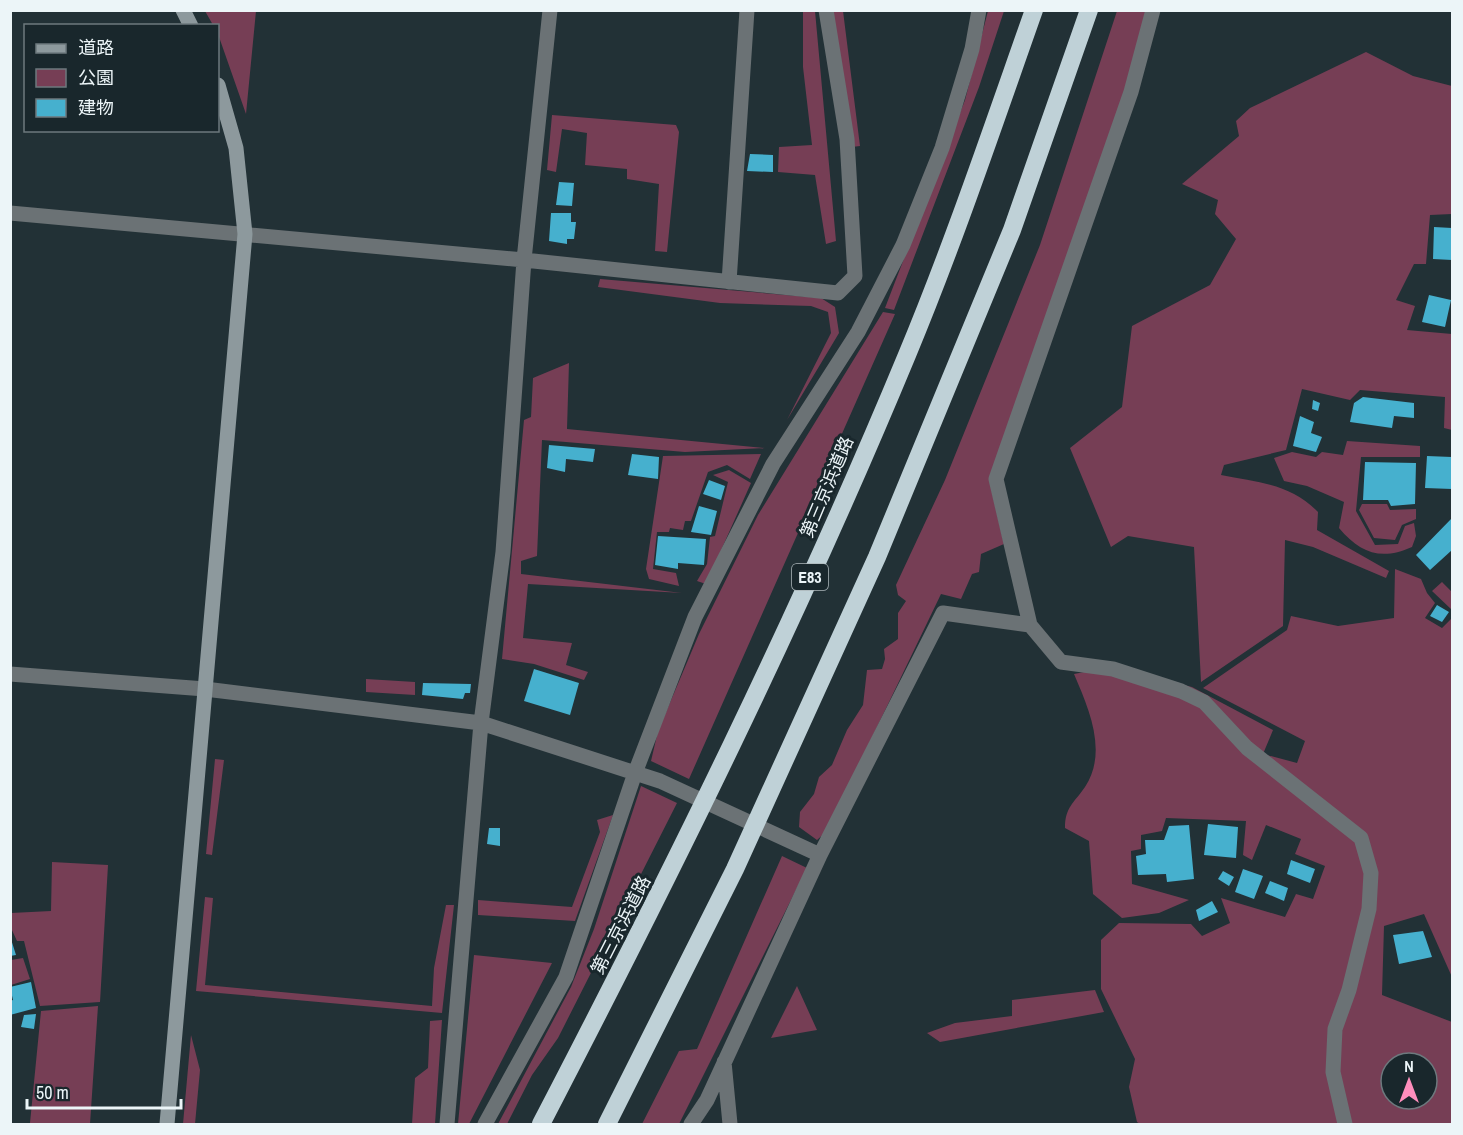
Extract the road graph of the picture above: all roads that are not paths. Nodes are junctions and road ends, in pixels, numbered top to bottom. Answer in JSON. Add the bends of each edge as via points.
{"nodes":[{"id":1,"x":183,"y":10,"type":"edge"},
{"id":2,"x":550,"y":10,"type":"edge"},
{"id":3,"x":747,"y":10,"type":"edge"},
{"id":4,"x":826,"y":10,"type":"edge"},
{"id":5,"x":979,"y":10,"type":"edge"},
{"id":6,"x":1034,"y":10,"type":"edge"},
{"id":7,"x":1089,"y":10,"type":"edge"},
{"id":8,"x":1153,"y":10,"type":"edge"},
{"id":9,"x":190,"y":24,"type":"edge"},
{"id":10,"x":219,"y":88,"type":"edge"},
{"id":11,"x":10,"y":213,"type":"edge"},
{"id":12,"x":245,"y":234,"type":"junction"},
{"id":13,"x":524,"y":260,"type":"junction"},
{"id":14,"x":729,"y":282,"type":"junction"},
{"id":15,"x":1030,"y":625,"type":"junction"},
{"id":16,"x":10,"y":674,"type":"edge"},
{"id":17,"x":206,"y":689,"type":"junction"},
{"id":18,"x":481,"y":723,"type":"junction"},
{"id":19,"x":635,"y":773,"type":"junction"},
{"id":20,"x":820,"y":855,"type":"junction"},
{"id":21,"x":724,"y":1061,"type":"junction"},
{"id":22,"x":167,"y":1125,"type":"edge"},
{"id":23,"x":447,"y":1125,"type":"edge"},
{"id":24,"x":485,"y":1125,"type":"edge"},
{"id":25,"x":541,"y":1125,"type":"edge"},
{"id":26,"x":607,"y":1125,"type":"edge"},
{"id":27,"x":692,"y":1125,"type":"edge"},
{"id":28,"x":730,"y":1125,"type":"edge"},
{"id":29,"x":1345,"y":1125,"type":"edge"}],
"edges":[{"from":1,"to":9,"type":"street"},
{"from":2,"to":13,"type":"street"},
{"from":3,"to":14,"type":"street"},
{"from":4,"to":14,"type":"street","via":[[847,139],[855,276],[838,294]]},
{"from":5,"to":19,"type":"street","via":[[972,49],[942,148],[899,254],[858,332],[773,464],[695,616]]},
{"from":6,"to":25,"type":"highway","name":"第三京浜道路","number":"E83","via":[[962,216],[820,555],[688,839]]},
{"from":7,"to":26,"type":"highway","via":[[1012,230],[877,557],[735,869]]},
{"from":8,"to":15,"type":"street","via":[[1131,92],[996,479]]},
{"from":10,"to":12,"type":"street","via":[[236,148]]},
{"from":11,"to":12,"type":"street"},
{"from":12,"to":13,"type":"street"},
{"from":12,"to":17,"type":"street"},
{"from":13,"to":14,"type":"street"},
{"from":13,"to":18,"type":"street","via":[[503,552]]},
{"from":15,"to":20,"type":"street","via":[[943,613]]},
{"from":15,"to":29,"type":"street","via":[[1061,662],[1113,669],[1204,702],[1247,748],[1361,838],[1371,873],[1369,909],[1335,1029],[1333,1072]]},
{"from":16,"to":17,"type":"street"},
{"from":17,"to":18,"type":"street"},
{"from":17,"to":22,"type":"street"},
{"from":18,"to":19,"type":"street"},
{"from":18,"to":23,"type":"street"},
{"from":19,"to":20,"type":"street"},
{"from":19,"to":24,"type":"street","via":[[566,977]]},
{"from":20,"to":21,"type":"street"},
{"from":21,"to":27,"type":"street"},
{"from":21,"to":28,"type":"street"}]}
